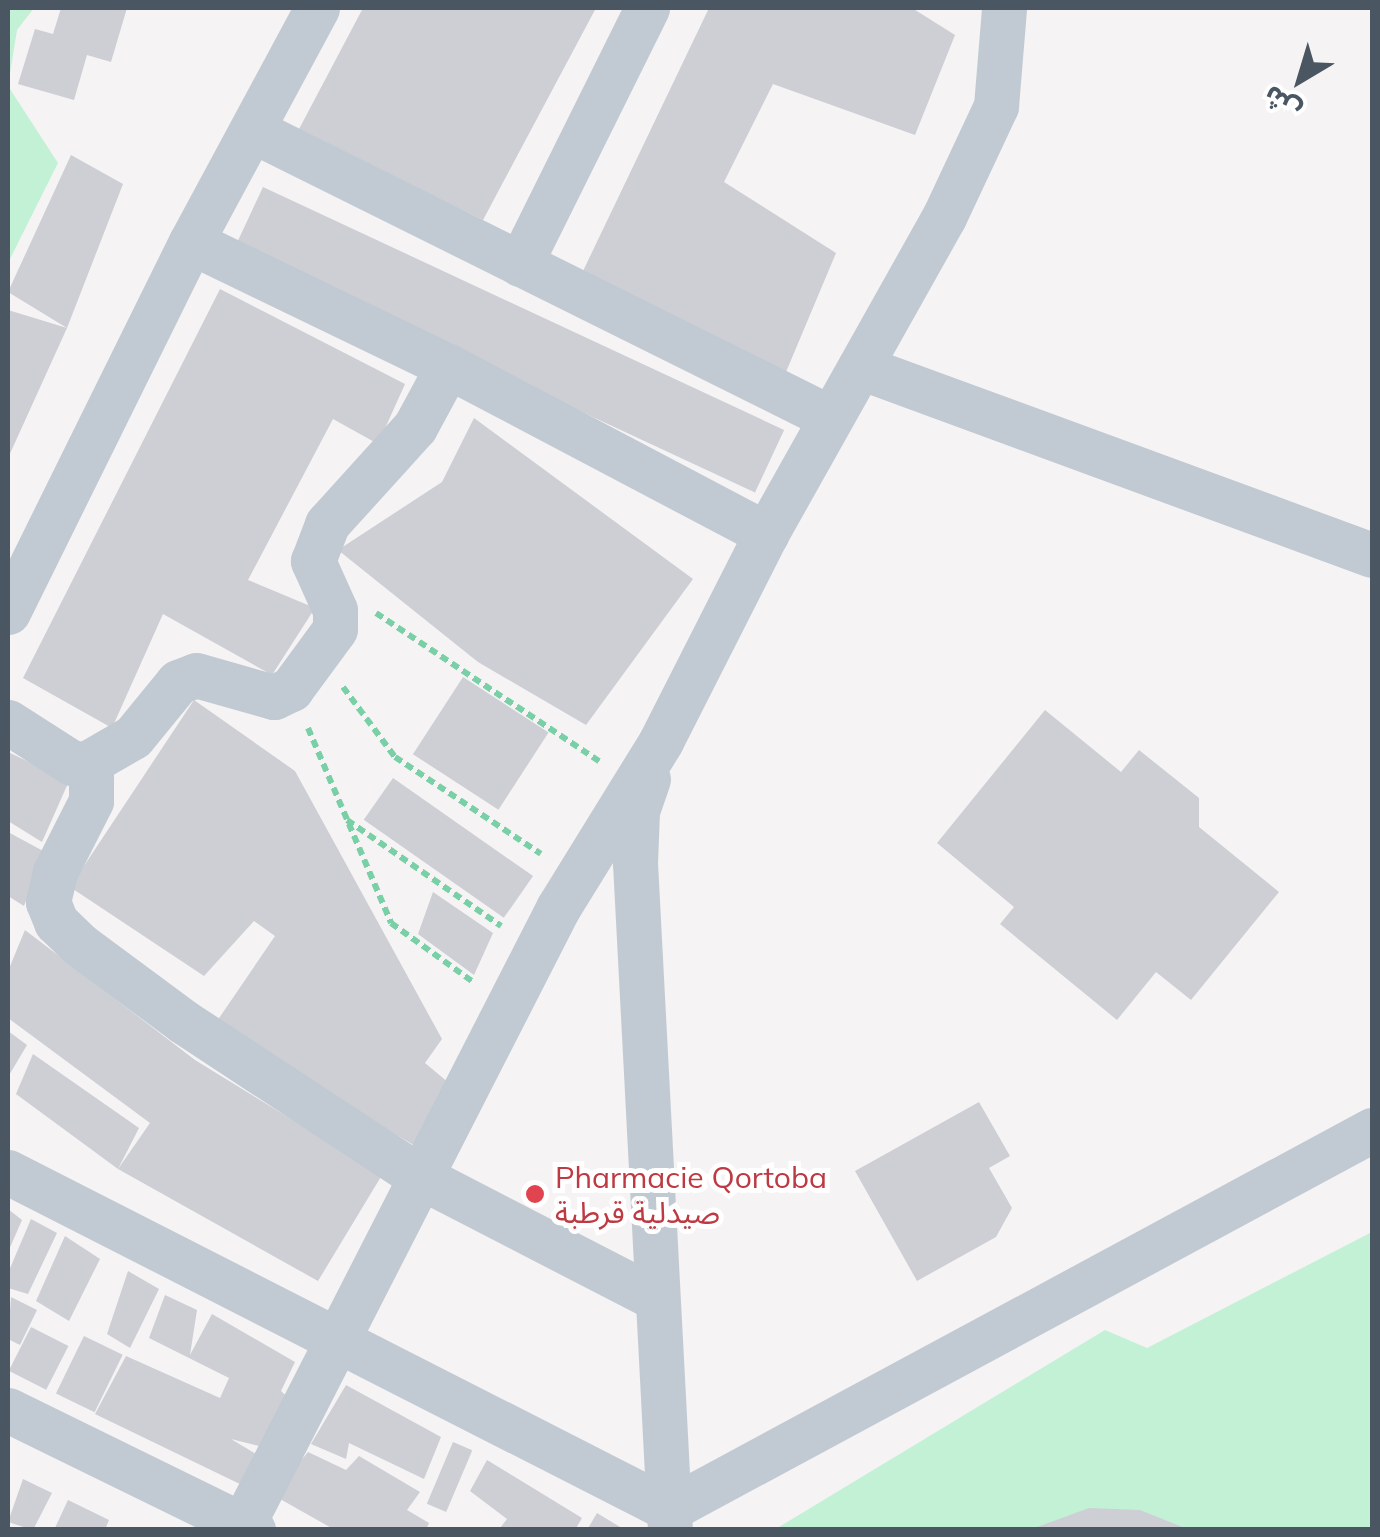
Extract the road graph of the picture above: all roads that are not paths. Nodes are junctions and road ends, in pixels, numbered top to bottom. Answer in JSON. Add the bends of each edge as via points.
{"nodes":[{"id":1,"x":316,"y":8,"type":"edge"},
{"id":2,"x":647,"y":8,"type":"edge"},
{"id":3,"x":1004,"y":8,"type":"edge"},
{"id":4,"x":254,"y":131,"type":"junction"},
{"id":5,"x":190,"y":242,"type":"junction"},
{"id":6,"x":520,"y":264,"type":"junction"},
{"id":7,"x":448,"y":366,"type":"junction"},
{"id":8,"x":860,"y":367,"type":"junction"},
{"id":9,"x":832,"y":418,"type":"junction"},
{"id":10,"x":766,"y":534,"type":"junction"},
{"id":11,"x":1372,"y":555,"type":"edge"},
{"id":12,"x":8,"y":612,"type":"edge"},
{"id":13,"x":8,"y":722,"type":"edge"},
{"id":14,"x":661,"y":740,"type":"junction"},
{"id":15,"x":86,"y":764,"type":"junction"},
{"id":16,"x":1372,"y":1130,"type":"edge"},
{"id":17,"x":8,"y":1172,"type":"edge"},
{"id":18,"x":417,"y":1176,"type":"junction"},
{"id":19,"x":657,"y":1298,"type":"junction"},
{"id":20,"x":332,"y":1342,"type":"junction"},
{"id":21,"x":8,"y":1410,"type":"edge"},
{"id":22,"x":670,"y":1519,"type":"edge"},
{"id":23,"x":245,"y":1528,"type":"edge"}],
"edges":[{"from":1,"to":4,"type":"street"},
{"from":2,"to":6,"type":"street"},
{"from":3,"to":8,"type":"street","via":[[996,106]]},
{"from":4,"to":5,"type":"street"},
{"from":4,"to":6,"type":"street"},
{"from":5,"to":7,"type":"street"},
{"from":5,"to":12,"type":"street"},
{"from":6,"to":9,"type":"street"},
{"from":7,"to":10,"type":"street"},
{"from":7,"to":15,"type":"street","via":[[414,426],[327,524],[316,547],[316,574],[336,622],[292,689],[274,697],[196,675],[178,682],[133,737]]},
{"from":8,"to":9,"type":"street"},
{"from":8,"to":11,"type":"street"},
{"from":9,"to":10,"type":"street"},
{"from":10,"to":14,"type":"street"},
{"from":13,"to":15,"type":"street","via":[[72,764]]},
{"from":14,"to":18,"type":"street","via":[[545,933]]},
{"from":14,"to":19,"type":"street","via":[[637,812],[635,863]]},
{"from":15,"to":18,"type":"street","via":[[91,801],[55,872],[48,902],[56,922],[184,1022]]},
{"from":16,"to":22,"type":"street"},
{"from":17,"to":20,"type":"street"},
{"from":18,"to":19,"type":"street"},
{"from":18,"to":20,"type":"street"},
{"from":19,"to":22,"type":"street"},
{"from":20,"to":22,"type":"street"},
{"from":20,"to":23,"type":"street"},
{"from":21,"to":23,"type":"street"}]}
